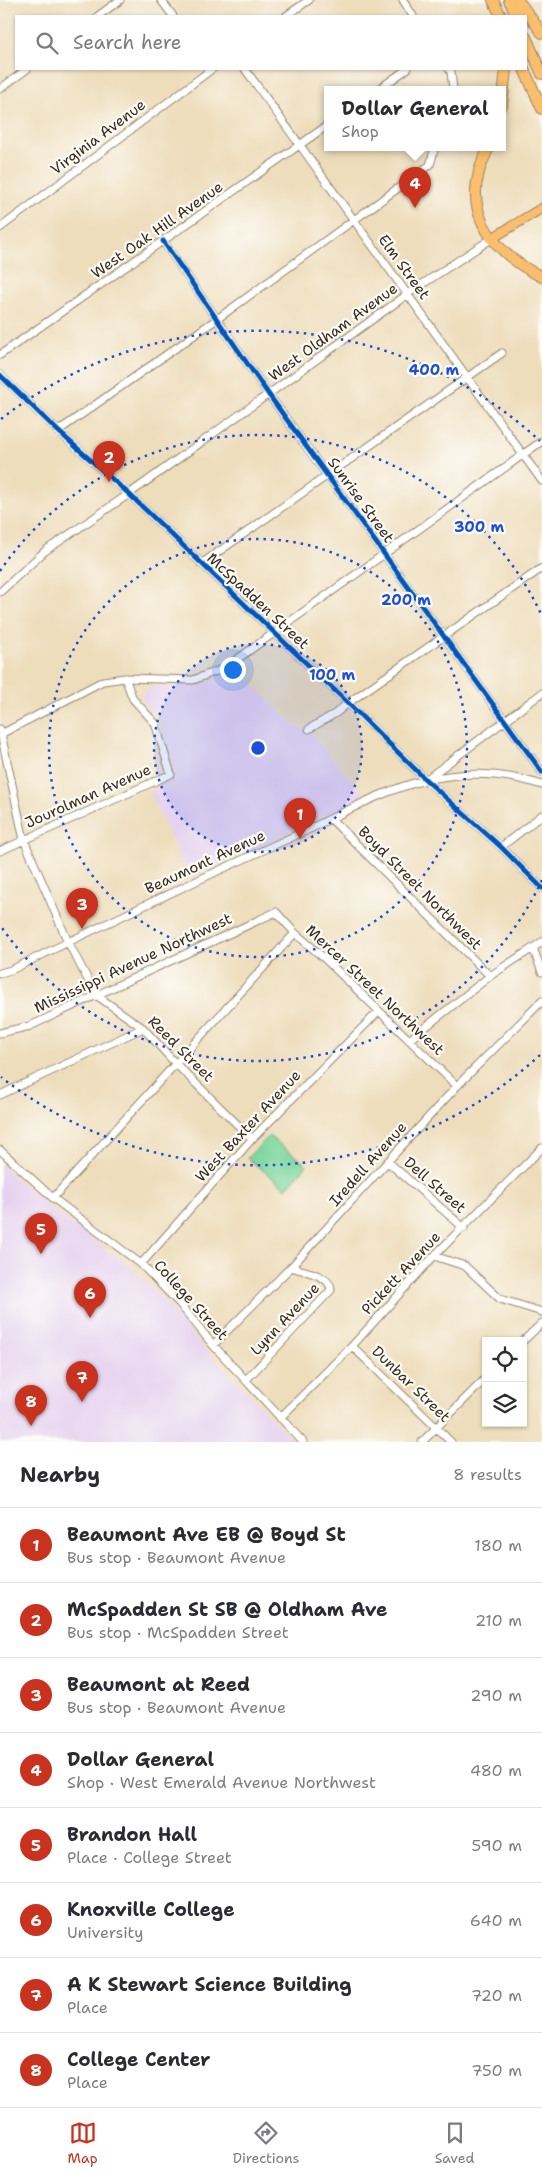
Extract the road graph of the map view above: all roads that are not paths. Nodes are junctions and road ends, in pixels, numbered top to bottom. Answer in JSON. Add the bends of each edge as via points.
{"nodes":[{"id":1,"x":120,"y":0,"type":"edge"},
{"id":2,"x":161,"y":0,"type":"edge"},
{"id":3,"x":309,"y":0,"type":"edge"},
{"id":4,"x":403,"y":0,"type":"edge"},
{"id":5,"x":493,"y":0,"type":"edge"},
{"id":6,"x":509,"y":0,"type":"edge"},
{"id":7,"x":518,"y":0,"type":"edge"},
{"id":8,"x":99,"y":15,"type":"edge"},
{"id":9,"x":172,"y":15,"type":"edge"},
{"id":10,"x":287,"y":15,"type":"edge"},
{"id":11,"x":413,"y":15,"type":"edge"},
{"id":12,"x":496,"y":15,"type":"edge"},
{"id":13,"x":500,"y":15,"type":"edge"},
{"id":14,"x":516,"y":15,"type":"edge"},
{"id":15,"x":542,"y":33,"type":"edge"},
{"id":16,"x":527,"y":39,"type":"edge"},
{"id":17,"x":26,"y":70,"type":"edge"},
{"id":18,"x":211,"y":70,"type":"edge"},
{"id":19,"x":246,"y":70,"type":"edge"},
{"id":20,"x":406,"y":70,"type":"edge"},
{"id":21,"x":450,"y":70,"type":"edge"},
{"id":22,"x":506,"y":70,"type":"edge"},
{"id":23,"x":524,"y":70,"type":"edge"},
{"id":24,"x":542,"y":74,"type":"edge"},
{"id":25,"x":386,"y":86,"type":"edge"},
{"id":26,"x":453,"y":86,"type":"edge"},
{"id":27,"x":504,"y":86,"type":"edge"},
{"id":28,"x":0,"y":88,"type":"edge"},
{"id":29,"x":542,"y":109,"type":"edge"},
{"id":30,"x":324,"y":129,"type":"edge"},
{"id":31,"x":300,"y":145,"type":"junction"},
{"id":32,"x":433,"y":151,"type":"edge"},
{"id":33,"x":487,"y":151,"type":"edge"},
{"id":34,"x":542,"y":208,"type":"edge"},
{"id":35,"x":353,"y":220,"type":"junction"},
{"id":36,"x":0,"y":228,"type":"edge"},
{"id":37,"x":491,"y":239,"type":"junction"},
{"id":38,"x":163,"y":241,"type":"junction"},
{"id":39,"x":542,"y":277,"type":"edge"},
{"id":40,"x":408,"y":294,"type":"junction"},
{"id":41,"x":217,"y":319,"type":"junction"},
{"id":42,"x":502,"y":353,"type":"dead end"},
{"id":43,"x":0,"y":355,"type":"edge"},
{"id":44,"x":0,"y":375,"type":"edge"},
{"id":45,"x":468,"y":377,"type":"junction"},
{"id":46,"x":269,"y":395,"type":"junction"},
{"id":47,"x":58,"y":431,"type":"junction"},
{"id":48,"x":542,"y":441,"type":"edge"},
{"id":49,"x":523,"y":454,"type":"junction"},
{"id":50,"x":328,"y":476,"type":"junction"},
{"id":51,"x":542,"y":481,"type":"edge"},
{"id":52,"x":129,"y":494,"type":"junction"},
{"id":53,"x":386,"y":555,"type":"junction"},
{"id":54,"x":201,"y":564,"type":"junction"},
{"id":55,"x":542,"y":568,"type":"edge"},
{"id":56,"x":0,"y":592,"type":"edge"},
{"id":57,"x":274,"y":632,"type":"junction"},
{"id":58,"x":443,"y":636,"type":"junction"},
{"id":59,"x":125,"y":678,"type":"junction"},
{"id":60,"x":542,"y":693,"type":"edge"},
{"id":61,"x":348,"y":703,"type":"junction"},
{"id":62,"x":504,"y":721,"type":"junction"},
{"id":63,"x":309,"y":729,"type":"dead end"},
{"id":64,"x":0,"y":731,"type":"edge"},
{"id":65,"x":542,"y":772,"type":"edge"},
{"id":66,"x":426,"y":780,"type":"junction"},
{"id":67,"x":542,"y":786,"type":"edge"},
{"id":68,"x":542,"y":814,"type":"edge"},
{"id":69,"x":331,"y":819,"type":"junction"},
{"id":70,"x":24,"y":840,"type":"junction"},
{"id":71,"x":501,"y":847,"type":"junction"},
{"id":72,"x":0,"y":851,"type":"edge"},
{"id":73,"x":542,"y":888,"type":"edge"},
{"id":74,"x":276,"y":912,"type":"joint"},
{"id":75,"x":295,"y":933,"type":"junction"},
{"id":76,"x":68,"y":942,"type":"junction"},
{"id":77,"x":542,"y":942,"type":"edge"},
{"id":78,"x":533,"y":948,"type":"junction"},
{"id":79,"x":542,"y":972,"type":"edge"},
{"id":80,"x":0,"y":973,"type":"edge"},
{"id":81,"x":490,"y":976,"type":"junction"},
{"id":82,"x":96,"y":995,"type":"junction"},
{"id":83,"x":542,"y":1001,"type":"edge"},
{"id":84,"x":379,"y":1011,"type":"junction"},
{"id":85,"x":143,"y":1028,"type":"junction"},
{"id":86,"x":0,"y":1033,"type":"edge"},
{"id":87,"x":409,"y":1040,"type":"junction"},
{"id":88,"x":175,"y":1063,"type":"junction"},
{"id":89,"x":457,"y":1086,"type":"junction"},
{"id":90,"x":0,"y":1095,"type":"edge"},
{"id":91,"x":252,"y":1139,"type":"junction"},
{"id":92,"x":542,"y":1148,"type":"edge"},
{"id":93,"x":0,"y":1150,"type":"edge"},
{"id":94,"x":388,"y":1162,"type":"junction"},
{"id":95,"x":53,"y":1198,"type":"junction"},
{"id":96,"x":464,"y":1228,"type":"junction"},
{"id":97,"x":434,"y":1256,"type":"junction"},
{"id":98,"x":141,"y":1264,"type":"junction"},
{"id":99,"x":291,"y":1267,"type":"junction"},
{"id":100,"x":542,"y":1312,"type":"edge"},
{"id":101,"x":542,"y":1323,"type":"edge"},
{"id":102,"x":527,"y":1337,"type":"edge"},
{"id":103,"x":213,"y":1345,"type":"junction"},
{"id":104,"x":352,"y":1346,"type":"junction"},
{"id":105,"x":246,"y":1380,"type":"junction"},
{"id":106,"x":482,"y":1382,"type":"edge"},
{"id":107,"x":280,"y":1418,"type":"junction"},
{"id":108,"x":435,"y":1428,"type":"junction"},
{"id":109,"x":303,"y":1442,"type":"edge"},
{"id":110,"x":422,"y":1442,"type":"edge"},
{"id":111,"x":451,"y":1442,"type":"edge"}],
"edges":[{"from":1,"to":8,"type":"street"},
{"from":2,"to":9,"type":"street"},
{"from":3,"to":10,"type":"street"},
{"from":4,"to":11,"type":"street"},
{"from":5,"to":12,"type":"highway"},
{"from":5,"to":13,"type":"highway"},
{"from":6,"to":14,"type":"highway"},
{"from":7,"to":15,"type":"highway"},
{"from":16,"to":24,"type":"highway"},
{"from":17,"to":28,"type":"street"},
{"from":18,"to":36,"type":"street","name":"Virginia Avenue"},
{"from":19,"to":31,"type":"street","name":"Elm Street"},
{"from":20,"to":25,"type":"street"},
{"from":21,"to":26,"type":"street"},
{"from":22,"to":27,"type":"highway"},
{"from":23,"to":29,"type":"highway"},
{"from":30,"to":31,"type":"street","name":"West Oak Hill Avenue"},
{"from":31,"to":35,"type":"street","name":"Elm Street"},
{"from":31,"to":38,"type":"street","name":"West Oak Hill Avenue"},
{"from":32,"to":35,"type":"street","via":[[430,165]]},
{"from":33,"to":37,"type":"highway","via":[[476,192],[477,208]]},
{"from":34,"to":37,"type":"main road","name":"West Oldham Avenue"},
{"from":35,"to":40,"type":"street","name":"Elm Street"},
{"from":35,"to":41,"type":"street"},
{"from":37,"to":39,"type":"highway","via":[[512,260]]},
{"from":37,"to":40,"type":"street","name":"West Oldham Avenue"},
{"from":38,"to":41,"type":"street","name":"Sunrise Street"},
{"from":38,"to":43,"type":"street","name":"West Oak Hill Avenue"},
{"from":40,"to":45,"type":"street","name":"Elm Street"},
{"from":40,"to":46,"type":"street","name":"West Oldham Avenue"},
{"from":41,"to":46,"type":"street","name":"Sunrise Street"},
{"from":41,"to":47,"type":"street"},
{"from":42,"to":45,"type":"street"},
{"from":44,"to":47,"type":"street","name":"McSpadden Street"},
{"from":45,"to":49,"type":"street","name":"Elm Street"},
{"from":45,"to":50,"type":"street"},
{"from":46,"to":50,"type":"street","name":"Sunrise Street"},
{"from":46,"to":52,"type":"street","name":"West Oldham Avenue"},
{"from":47,"to":52,"type":"street","name":"McSpadden Street"},
{"from":48,"to":49,"type":"street"},
{"from":49,"to":51,"type":"street","name":"Elm Street"},
{"from":49,"to":53,"type":"street"},
{"from":50,"to":53,"type":"street","name":"Sunrise Street"},
{"from":50,"to":54,"type":"street"},
{"from":52,"to":54,"type":"street","name":"McSpadden Street"},
{"from":52,"to":56,"type":"street","name":"West Oldham Avenue","via":[[45,551]]},
{"from":53,"to":57,"type":"street"},
{"from":53,"to":58,"type":"street","name":"Sunrise Street"},
{"from":54,"to":57,"type":"street","name":"McSpadden Street"},
{"from":55,"to":58,"type":"street"},
{"from":57,"to":59,"type":"street","via":[[226,668],[193,680]]},
{"from":57,"to":61,"type":"street","name":"McSpadden Street"},
{"from":58,"to":61,"type":"street"},
{"from":58,"to":62,"type":"street","name":"Sunrise Street"},
{"from":59,"to":64,"type":"street","via":[[103,681]]},
{"from":59,"to":70,"type":"street","name":"Jourolman Avenue","via":[[133,699],[154,723],[171,774]]},
{"from":60,"to":62,"type":"street"},
{"from":61,"to":63,"type":"street"},
{"from":61,"to":66,"type":"street","name":"McSpadden Street"},
{"from":62,"to":65,"type":"street","name":"Sunrise Street"},
{"from":62,"to":66,"type":"street"},
{"from":64,"to":70,"type":"street","name":"Reed Street"},
{"from":66,"to":67,"type":"street","name":"Beaumont Avenue","via":[[477,774],[499,775]]},
{"from":66,"to":69,"type":"street","name":"Beaumont Avenue","via":[[372,799]]},
{"from":66,"to":71,"type":"street","name":"McSpadden Street"},
{"from":68,"to":71,"type":"street"},
{"from":69,"to":76,"type":"street","name":"Beaumont Avenue"},
{"from":69,"to":81,"type":"street","name":"Boyd Street Northwest"},
{"from":70,"to":72,"type":"street","name":"Jourolman Avenue"},
{"from":70,"to":76,"type":"street","name":"Reed Street"},
{"from":71,"to":73,"type":"street","name":"McSpadden Street"},
{"from":74,"to":75,"type":"street","name":"Mercer Street Northwest"},
{"from":74,"to":82,"type":"street","name":"Mississippi Avenue Northwest"},
{"from":75,"to":84,"type":"street","name":"Mercer Street Northwest"},
{"from":75,"to":88,"type":"street"},
{"from":76,"to":80,"type":"street","name":"Beaumont Avenue"},
{"from":76,"to":82,"type":"street","name":"Reed Street"},
{"from":77,"to":78,"type":"street"},
{"from":78,"to":79,"type":"street"},
{"from":78,"to":81,"type":"street"},
{"from":81,"to":87,"type":"street"},
{"from":82,"to":85,"type":"street","name":"Reed Street"},
{"from":82,"to":86,"type":"street","name":"Mississippi Avenue Northwest","via":[[30,1026]]},
{"from":83,"to":89,"type":"street","name":"Iredell Avenue"},
{"from":84,"to":87,"type":"street","name":"Mercer Street Northwest"},
{"from":84,"to":91,"type":"street","name":"West Baxter Avenue"},
{"from":85,"to":88,"type":"street","name":"Reed Street"},
{"from":85,"to":90,"type":"street"},
{"from":87,"to":89,"type":"street","name":"Mercer Street Northwest"},
{"from":88,"to":91,"type":"street","name":"Reed Street"},
{"from":88,"to":95,"type":"street"},
{"from":89,"to":94,"type":"street","name":"Iredell Avenue"},
{"from":91,"to":98,"type":"street","name":"West Baxter Avenue"},
{"from":92,"to":96,"type":"street","name":"Pickett Avenue"},
{"from":93,"to":95,"type":"street","name":"College Street"},
{"from":94,"to":96,"type":"street","name":"Dell Street"},
{"from":94,"to":99,"type":"street","name":"Iredell Avenue"},
{"from":95,"to":98,"type":"street","name":"College Street"},
{"from":96,"to":97,"type":"street","name":"Pickett Avenue"},
{"from":97,"to":100,"type":"street","via":[[465,1266],[500,1299]]},
{"from":97,"to":104,"type":"street","name":"Pickett Avenue"},
{"from":98,"to":103,"type":"street","name":"College Street"},
{"from":99,"to":103,"type":"street","name":"Iredell Avenue"},
{"from":99,"to":105,"type":"street","name":"Lynn Avenue","via":[[325,1279],[331,1290]]},
{"from":101,"to":102,"type":"street"},
{"from":103,"to":105,"type":"street","name":"College Street"},
{"from":104,"to":107,"type":"street","name":"Pickett Avenue"},
{"from":104,"to":108,"type":"street","name":"Dunbar Street"},
{"from":105,"to":107,"type":"street","name":"College Street"},
{"from":106,"to":108,"type":"street"},
{"from":107,"to":109,"type":"street","name":"College Street"},
{"from":108,"to":110,"type":"street"},
{"from":108,"to":111,"type":"street","name":"Dunbar Street"}]}
